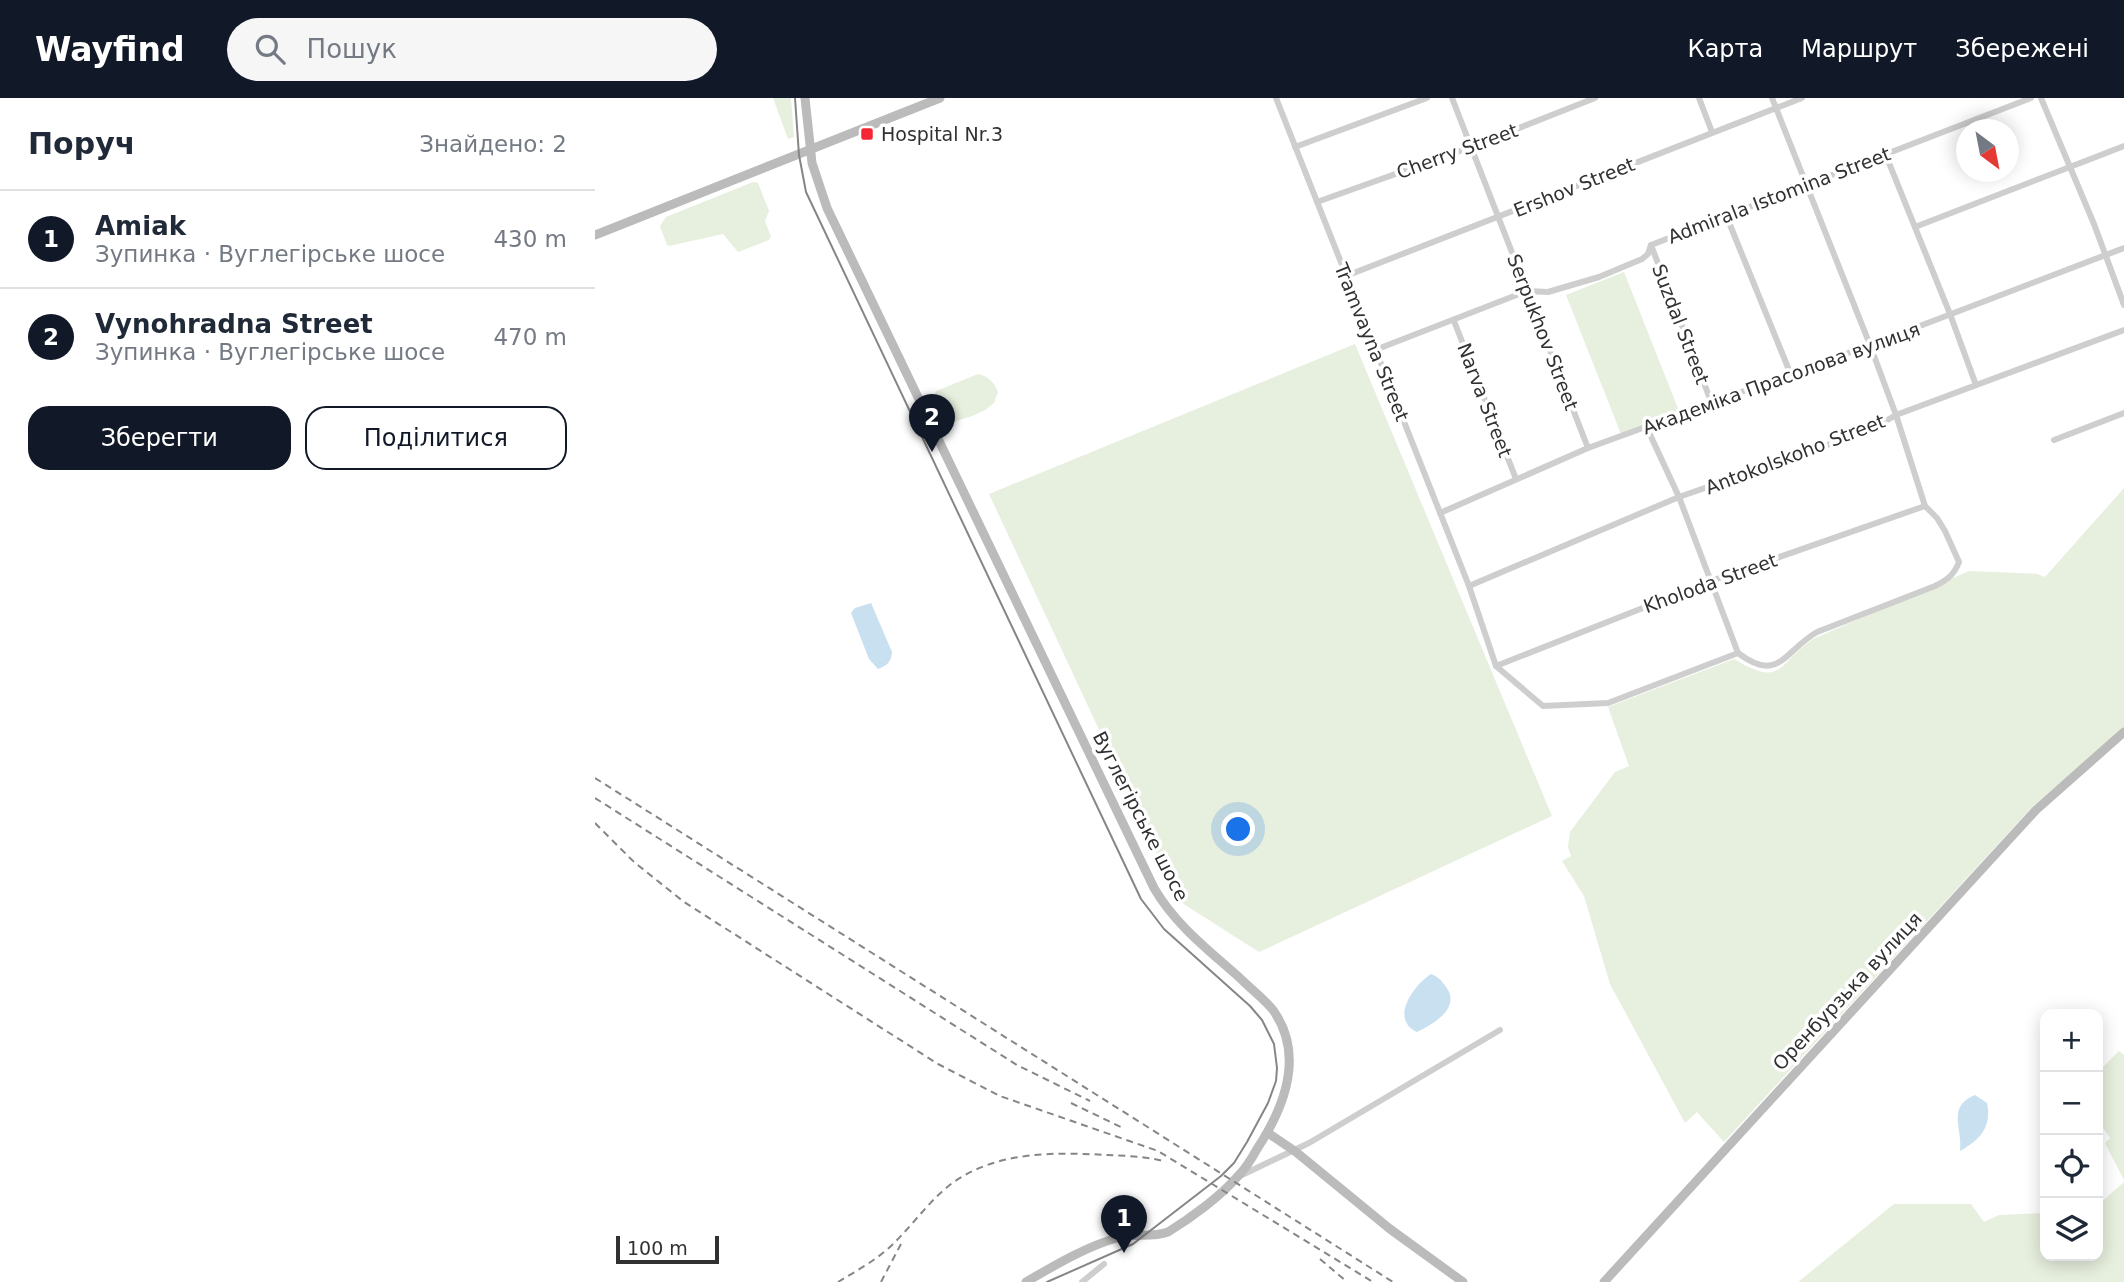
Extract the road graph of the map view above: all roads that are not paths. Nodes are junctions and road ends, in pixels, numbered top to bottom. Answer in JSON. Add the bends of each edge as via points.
{"nodes":[{"id":1,"x":804,"y":98,"type":"edge"},
{"id":2,"x":940,"y":98,"type":"edge"},
{"id":3,"x":1276,"y":98,"type":"edge"},
{"id":4,"x":1427,"y":98,"type":"edge"},
{"id":5,"x":1452,"y":98,"type":"edge"},
{"id":6,"x":1595,"y":98,"type":"edge"},
{"id":7,"x":1699,"y":98,"type":"edge"},
{"id":8,"x":1772,"y":98,"type":"edge"},
{"id":9,"x":1802,"y":98,"type":"edge"},
{"id":10,"x":2031,"y":98,"type":"edge"},
{"id":11,"x":2041,"y":98,"type":"edge"},
{"id":12,"x":1775,"y":107,"type":"junction"},
{"id":13,"x":1712,"y":132,"type":"junction"},
{"id":14,"x":2124,"y":146,"type":"edge"},
{"id":15,"x":1295,"y":147,"type":"junction"},
{"id":16,"x":1471,"y":147,"type":"junction"},
{"id":17,"x":810,"y":150,"type":"junction"},
{"id":18,"x":1885,"y":153,"type":"junction"},
{"id":19,"x":2070,"y":168,"type":"junction"},
{"id":20,"x":1805,"y":183,"type":"junction"},
{"id":21,"x":1317,"y":202,"type":"junction"},
{"id":22,"x":1725,"y":215,"type":"junction"},
{"id":23,"x":1499,"y":217,"type":"junction"},
{"id":24,"x":1915,"y":227,"type":"junction"},
{"id":25,"x":595,"y":235,"type":"edge"},
{"id":26,"x":1651,"y":245,"type":"junction"},
{"id":27,"x":2124,"y":248,"type":"edge"},
{"id":28,"x":2106,"y":254,"type":"junction"},
{"id":29,"x":1346,"y":275,"type":"junction"},
{"id":30,"x":1527,"y":291,"type":"junction"},
{"id":31,"x":2124,"y":305,"type":"edge"},
{"id":32,"x":1950,"y":314,"type":"junction"},
{"id":33,"x":1454,"y":321,"type":"junction"},
{"id":34,"x":2124,"y":330,"type":"edge"},
{"id":35,"x":1870,"y":345,"type":"junction"},
{"id":36,"x":1375,"y":350,"type":"junction"},
{"id":37,"x":1791,"y":375,"type":"junction"},
{"id":38,"x":1976,"y":385,"type":"junction"},
{"id":39,"x":1712,"y":404,"type":"junction"},
{"id":40,"x":2124,"y":414,"type":"edge"},
{"id":41,"x":1896,"y":415,"type":"junction"},
{"id":42,"x":1647,"y":428,"type":"junction"},
{"id":43,"x":2055,"y":440,"type":"dead end"},
{"id":44,"x":1588,"y":448,"type":"junction"},
{"id":45,"x":1516,"y":479,"type":"junction"},
{"id":46,"x":1679,"y":497,"type":"junction"},
{"id":47,"x":1925,"y":506,"type":"junction"},
{"id":48,"x":1440,"y":513,"type":"junction"},
{"id":49,"x":1711,"y":581,"type":"junction"},
{"id":50,"x":1469,"y":586,"type":"junction"},
{"id":51,"x":1738,"y":653,"type":"junction"},
{"id":52,"x":1496,"y":666,"type":"junction"},
{"id":53,"x":2124,"y":732,"type":"edge"},
{"id":54,"x":1500,"y":1030,"type":"dead end"},
{"id":55,"x":1268,"y":1133,"type":"junction"},
{"id":56,"x":1294,"y":1151,"type":"junction"},
{"id":57,"x":1238,"y":1177,"type":"junction"},
{"id":58,"x":1104,"y":1264,"type":"dead end"},
{"id":59,"x":1026,"y":1282,"type":"edge"},
{"id":60,"x":1082,"y":1282,"type":"edge"},
{"id":61,"x":1463,"y":1282,"type":"edge"},
{"id":62,"x":1604,"y":1282,"type":"edge"}],
"edges":[{"from":1,"to":17,"type":"street","name":"Вуглегірське шосе"},
{"from":2,"to":17,"type":"street"},
{"from":3,"to":15,"type":"street","name":"Tramvayna Street"},
{"from":4,"to":15,"type":"street"},
{"from":5,"to":16,"type":"street","name":"Serpukhov Street"},
{"from":6,"to":16,"type":"street","name":"Cherry Street"},
{"from":7,"to":13,"type":"street"},
{"from":8,"to":12,"type":"street"},
{"from":9,"to":12,"type":"street","name":"Ershov Street"},
{"from":10,"to":18,"type":"street","name":"Admirala Istomina Street"},
{"from":11,"to":19,"type":"street"},
{"from":12,"to":13,"type":"street","name":"Ershov Street"},
{"from":12,"to":20,"type":"street"},
{"from":13,"to":23,"type":"street","name":"Ershov Street"},
{"from":14,"to":19,"type":"street"},
{"from":15,"to":21,"type":"street","name":"Tramvayna Street"},
{"from":16,"to":21,"type":"street","name":"Cherry Street"},
{"from":16,"to":23,"type":"street","name":"Serpukhov Street"},
{"from":17,"to":25,"type":"street"},
{"from":17,"to":55,"type":"street","name":"Вуглегірське шосе","via":[[815,176],[835,223],[1154,888],[1178,923],[1277,1017],[1289,1052],[1289,1073],[1284,1099]]},
{"from":18,"to":20,"type":"street","name":"Admirala Istomina Street"},
{"from":18,"to":24,"type":"street"},
{"from":19,"to":24,"type":"street"},
{"from":19,"to":28,"type":"street"},
{"from":20,"to":22,"type":"street","name":"Admirala Istomina Street"},
{"from":20,"to":35,"type":"street"},
{"from":21,"to":29,"type":"street","name":"Tramvayna Street"},
{"from":22,"to":26,"type":"street","name":"Admirala Istomina Street"},
{"from":22,"to":37,"type":"street"},
{"from":23,"to":29,"type":"street","name":"Ershov Street"},
{"from":23,"to":30,"type":"street","name":"Serpukhov Street"},
{"from":24,"to":32,"type":"street"},
{"from":26,"to":30,"type":"street","name":"Admirala Istomina Street","via":[[1642,259],[1599,277],[1548,292]]},
{"from":26,"to":39,"type":"street","name":"Suzdal Street"},
{"from":27,"to":28,"type":"street","name":"Академіка Прасолова вулиця"},
{"from":28,"to":31,"type":"street"},
{"from":28,"to":32,"type":"street","name":"Академіка Прасолова вулиця"},
{"from":29,"to":36,"type":"street","name":"Tramvayna Street"},
{"from":30,"to":33,"type":"street","name":"Admirala Istomina Street"},
{"from":30,"to":44,"type":"street","name":"Serpukhov Street"},
{"from":32,"to":35,"type":"street","name":"Академіка Прасолова вулиця"},
{"from":32,"to":38,"type":"street"},
{"from":33,"to":36,"type":"street","name":"Admirala Istomina Street"},
{"from":33,"to":45,"type":"street","name":"Narva Street"},
{"from":34,"to":38,"type":"street","name":"Antokolskoho Street"},
{"from":35,"to":37,"type":"street","name":"Академіка Прасолова вулиця"},
{"from":35,"to":41,"type":"street"},
{"from":36,"to":48,"type":"street","name":"Tramvayna Street"},
{"from":37,"to":39,"type":"street","name":"Академіка Прасолова вулиця"},
{"from":38,"to":41,"type":"street","name":"Antokolskoho Street"},
{"from":39,"to":42,"type":"street","name":"Академіка Прасолова вулиця"},
{"from":40,"to":43,"type":"street"},
{"from":41,"to":46,"type":"street","name":"Antokolskoho Street","via":[[1870,430]]},
{"from":41,"to":47,"type":"street"},
{"from":42,"to":44,"type":"street","name":"Академіка Прасолова вулиця"},
{"from":42,"to":46,"type":"street"},
{"from":44,"to":45,"type":"street","name":"Академіка Прасолова вулиця"},
{"from":45,"to":48,"type":"street","name":"Академіка Прасолова вулиця"},
{"from":46,"to":49,"type":"street"},
{"from":46,"to":50,"type":"street","name":"Antokolskoho Street"},
{"from":47,"to":49,"type":"street","name":"Kholoda Street"},
{"from":47,"to":51,"type":"street","via":[[1945,531],[1959,562],[1947,580],[1817,632],[1775,665],[1757,666]]},
{"from":48,"to":50,"type":"street","name":"Tramvayna Street"},
{"from":49,"to":51,"type":"street"},
{"from":49,"to":52,"type":"street","name":"Kholoda Street"},
{"from":50,"to":52,"type":"street","name":"Tramvayna Street"},
{"from":51,"to":52,"type":"street","via":[[1608,703],[1543,706]]},
{"from":53,"to":62,"type":"street","name":"Оренбурзька вулиця","via":[[2036,810]]},
{"from":54,"to":56,"type":"street"},
{"from":55,"to":56,"type":"street"},
{"from":55,"to":57,"type":"street","name":"Вуглегірське шосе"},
{"from":56,"to":57,"type":"street"},
{"from":56,"to":61,"type":"street"},
{"from":57,"to":59,"type":"street","name":"Вуглегірське шосе","via":[[1168,1232],[1117,1237]]},
{"from":58,"to":60,"type":"street"}]}
